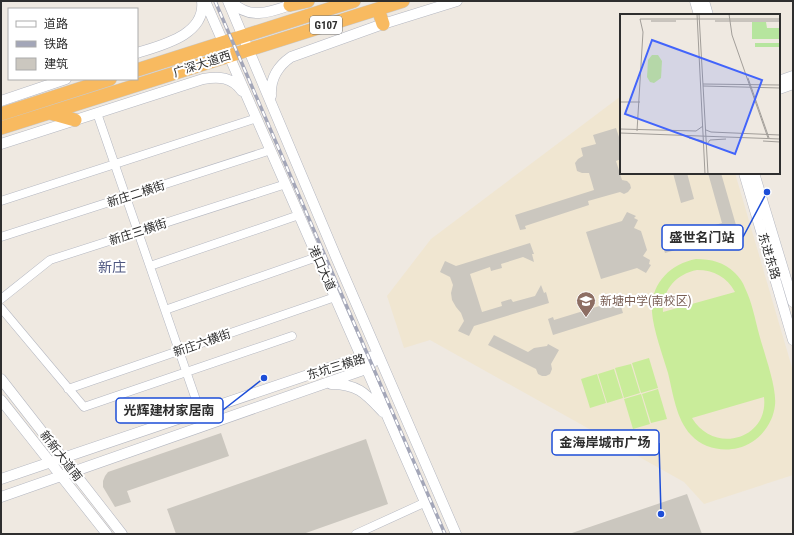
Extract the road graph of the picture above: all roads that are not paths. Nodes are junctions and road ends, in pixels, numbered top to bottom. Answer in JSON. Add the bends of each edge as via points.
{"nodes":[{"id":1,"x":202,"y":1,"type":"edge"},
{"id":2,"x":205,"y":1,"type":"edge"},
{"id":3,"x":228,"y":1,"type":"edge"},
{"id":4,"x":231,"y":1,"type":"edge"},
{"id":5,"x":303,"y":1,"type":"edge"},
{"id":6,"x":308,"y":1,"type":"edge"},
{"id":7,"x":354,"y":1,"type":"edge"},
{"id":8,"x":403,"y":1,"type":"edge"},
{"id":9,"x":456,"y":1,"type":"edge"},
{"id":10,"x":695,"y":1,"type":"edge"},
{"id":11,"x":704,"y":1,"type":"edge"},
{"id":12,"x":290,"y":5,"type":"junction"},
{"id":13,"x":378,"y":9,"type":"junction"},
{"id":14,"x":699,"y":14,"type":"edge"},
{"id":15,"x":708,"y":14,"type":"edge"},
{"id":16,"x":383,"y":24,"type":"junction"},
{"id":17,"x":243,"y":36,"type":"junction"},
{"id":18,"x":223,"y":42,"type":"junction"},
{"id":19,"x":249,"y":49,"type":"junction"},
{"id":20,"x":138,"y":54,"type":"edge"},
{"id":21,"x":229,"y":55,"type":"junction"},
{"id":22,"x":138,"y":70,"type":"edge"},
{"id":23,"x":793,"y":76,"type":"edge"},
{"id":24,"x":63,"y":80,"type":"edge"},
{"id":25,"x":107,"y":80,"type":"edge"},
{"id":26,"x":780,"y":81,"type":"edge"},
{"id":27,"x":793,"y":84,"type":"edge"},
{"id":28,"x":780,"y":89,"type":"edge"},
{"id":29,"x":248,"y":99,"type":"junction"},
{"id":30,"x":1,"y":101,"type":"edge"},
{"id":31,"x":272,"y":102,"type":"junction"},
{"id":32,"x":50,"y":113,"type":"junction"},
{"id":33,"x":96,"y":113,"type":"junction"},
{"id":34,"x":1,"y":114,"type":"edge"},
{"id":35,"x":257,"y":118,"type":"junction"},
{"id":36,"x":75,"y":120,"type":"junction"},
{"id":37,"x":1,"y":128,"type":"edge"},
{"id":38,"x":1,"y":144,"type":"edge"},
{"id":39,"x":271,"y":150,"type":"junction"},
{"id":40,"x":115,"y":164,"type":"junction"},
{"id":41,"x":744,"y":174,"type":"edge"},
{"id":42,"x":754,"y":174,"type":"edge"},
{"id":43,"x":286,"y":184,"type":"junction"},
{"id":44,"x":126,"y":197,"type":"junction"},
{"id":45,"x":1,"y":201,"type":"edge"},
{"id":46,"x":299,"y":215,"type":"junction"},
{"id":47,"x":138,"y":232,"type":"junction"},
{"id":48,"x":1,"y":237,"type":"edge"},
{"id":49,"x":318,"y":258,"type":"junction"},
{"id":50,"x":150,"y":266,"type":"junction"},
{"id":51,"x":335,"y":297,"type":"junction"},
{"id":52,"x":1,"y":299,"type":"edge"},
{"id":53,"x":793,"y":302,"type":"edge"},
{"id":54,"x":1,"y":308,"type":"edge"},
{"id":55,"x":165,"y":310,"type":"junction"},
{"id":56,"x":292,"y":336,"type":"dead end"},
{"id":57,"x":793,"y":340,"type":"edge"},
{"id":58,"x":179,"y":351,"type":"junction"},
{"id":59,"x":379,"y":356,"type":"junction"},
{"id":60,"x":361,"y":357,"type":"junction"},
{"id":61,"x":366,"y":369,"type":"junction"},
{"id":62,"x":186,"y":372,"type":"junction"},
{"id":63,"x":1,"y":379,"type":"edge"},
{"id":64,"x":323,"y":384,"type":"junction"},
{"id":65,"x":68,"y":389,"type":"junction"},
{"id":66,"x":1,"y":400,"type":"edge"},
{"id":67,"x":200,"y":411,"type":"junction"},
{"id":68,"x":388,"y":416,"type":"junction"},
{"id":69,"x":205,"y":426,"type":"junction"},
{"id":70,"x":62,"y":458,"type":"junction"},
{"id":71,"x":51,"y":463,"type":"junction"},
{"id":72,"x":74,"y":472,"type":"junction"},
{"id":73,"x":61,"y":476,"type":"junction"},
{"id":74,"x":1,"y":480,"type":"edge"},
{"id":75,"x":1,"y":497,"type":"edge"},
{"id":76,"x":426,"y":502,"type":"junction"},
{"id":77,"x":107,"y":534,"type":"edge"},
{"id":78,"x":122,"y":534,"type":"edge"},
{"id":79,"x":356,"y":534,"type":"edge"},
{"id":80,"x":439,"y":534,"type":"edge"},
{"id":81,"x":456,"y":534,"type":"edge"}],
"edges":[{"from":1,"to":20,"type":"street","via":[[202,13],[190,30]]},
{"from":2,"to":18,"type":"street","name":"港口大道"},
{"from":3,"to":17,"type":"street","name":"港口大道"},
{"from":4,"to":12,"type":"street","via":[[242,11],[258,14]]},
{"from":5,"to":12,"type":"street"},
{"from":6,"to":12,"type":"highway"},
{"from":7,"to":17,"type":"highway","name":"广深大道西","number":"G107"},
{"from":8,"to":13,"type":"highway","name":"广深大道西","number":"G107"},
{"from":9,"to":16,"type":"street"},
{"from":10,"to":14,"type":"street"},
{"from":11,"to":15,"type":"street"},
{"from":13,"to":16,"type":"highway"},
{"from":13,"to":19,"type":"highway","name":"广深大道西","number":"G107"},
{"from":16,"to":31,"type":"street","via":[[291,57],[283,63],[272,81]]},
{"from":17,"to":18,"type":"highway","name":"广深大道西","number":"G107"},
{"from":17,"to":19,"type":"street","name":"港口大道"},
{"from":18,"to":21,"type":"street","name":"港口大道"},
{"from":18,"to":22,"type":"highway","name":"广深大道西","number":"G107"},
{"from":19,"to":21,"type":"highway","name":"广深大道西","number":"G107"},
{"from":19,"to":31,"type":"street","name":"港口大道"},
{"from":21,"to":29,"type":"street","name":"港口大道"},
{"from":21,"to":32,"type":"highway","name":"广深大道西","number":"G107"},
{"from":23,"to":26,"type":"street"},
{"from":24,"to":30,"type":"street"},
{"from":25,"to":34,"type":"highway"},
{"from":27,"to":28,"type":"street"},
{"from":29,"to":33,"type":"street","via":[[236,83],[220,77]]},
{"from":29,"to":35,"type":"street","name":"港口大道"},
{"from":31,"to":59,"type":"street","name":"港口大道"},
{"from":32,"to":36,"type":"highway"},
{"from":32,"to":37,"type":"highway","name":"广深大道西","number":"G107"},
{"from":33,"to":36,"type":"street"},
{"from":33,"to":40,"type":"street"},
{"from":35,"to":39,"type":"street","name":"港口大道"},
{"from":35,"to":40,"type":"street"},
{"from":36,"to":38,"type":"street"},
{"from":39,"to":43,"type":"street","name":"港口大道"},
{"from":39,"to":44,"type":"street","name":"新庄二横街"},
{"from":40,"to":44,"type":"street"},
{"from":40,"to":45,"type":"street"},
{"from":41,"to":57,"type":"street","name":"东进东路"},
{"from":42,"to":53,"type":"street","name":"东进东路"},
{"from":43,"to":46,"type":"street","name":"港口大道"},
{"from":43,"to":47,"type":"street","name":"新庄三横街"},
{"from":44,"to":47,"type":"street"},
{"from":44,"to":48,"type":"street","name":"新庄二横街"},
{"from":46,"to":49,"type":"street","name":"港口大道"},
{"from":46,"to":50,"type":"street"},
{"from":47,"to":50,"type":"street"},
{"from":47,"to":52,"type":"street","name":"新庄三横街","via":[[50,260]]},
{"from":49,"to":51,"type":"street","name":"港口大道"},
{"from":49,"to":55,"type":"street"},
{"from":50,"to":55,"type":"street"},
{"from":51,"to":58,"type":"street","name":"新庄六横街"},
{"from":51,"to":60,"type":"street","name":"港口大道"},
{"from":54,"to":65,"type":"street"},
{"from":55,"to":58,"type":"street"},
{"from":56,"to":62,"type":"street"},
{"from":58,"to":62,"type":"street"},
{"from":58,"to":65,"type":"street","name":"新庄六横街"},
{"from":59,"to":60,"type":"street","name":"东坑三横路"},
{"from":59,"to":61,"type":"street","name":"东坑三横路"},
{"from":59,"to":81,"type":"street","name":"港口大道"},
{"from":60,"to":61,"type":"street","name":"港口大道"},
{"from":60,"to":67,"type":"street","name":"东坑三横路"},
{"from":61,"to":64,"type":"street","name":"东坑三横路"},
{"from":61,"to":68,"type":"street","name":"港口大道"},
{"from":62,"to":65,"type":"street","via":[[84,407]]},
{"from":62,"to":67,"type":"street"},
{"from":63,"to":70,"type":"street","name":"新新大道南"},
{"from":64,"to":68,"type":"street","via":[[352,386]]},
{"from":64,"to":69,"type":"street","name":"东坑三横路"},
{"from":66,"to":71,"type":"street","name":"新新大道南"},
{"from":67,"to":69,"type":"street"},
{"from":67,"to":70,"type":"street","name":"东坑三横路"},
{"from":68,"to":76,"type":"street","name":"港口大道"},
{"from":69,"to":72,"type":"street","name":"东坑三横路"},
{"from":70,"to":71,"type":"street","name":"东坑三横路"},
{"from":70,"to":72,"type":"street","name":"新新大道南"},
{"from":71,"to":73,"type":"street","name":"新新大道南"},
{"from":71,"to":74,"type":"street","name":"东坑三横路"},
{"from":72,"to":73,"type":"street","name":"东坑三横路"},
{"from":72,"to":78,"type":"street","name":"新新大道南"},
{"from":73,"to":75,"type":"street","name":"东坑三横路"},
{"from":73,"to":77,"type":"street","name":"新新大道南"},
{"from":76,"to":79,"type":"street"},
{"from":76,"to":80,"type":"street","name":"港口大道"}]}
